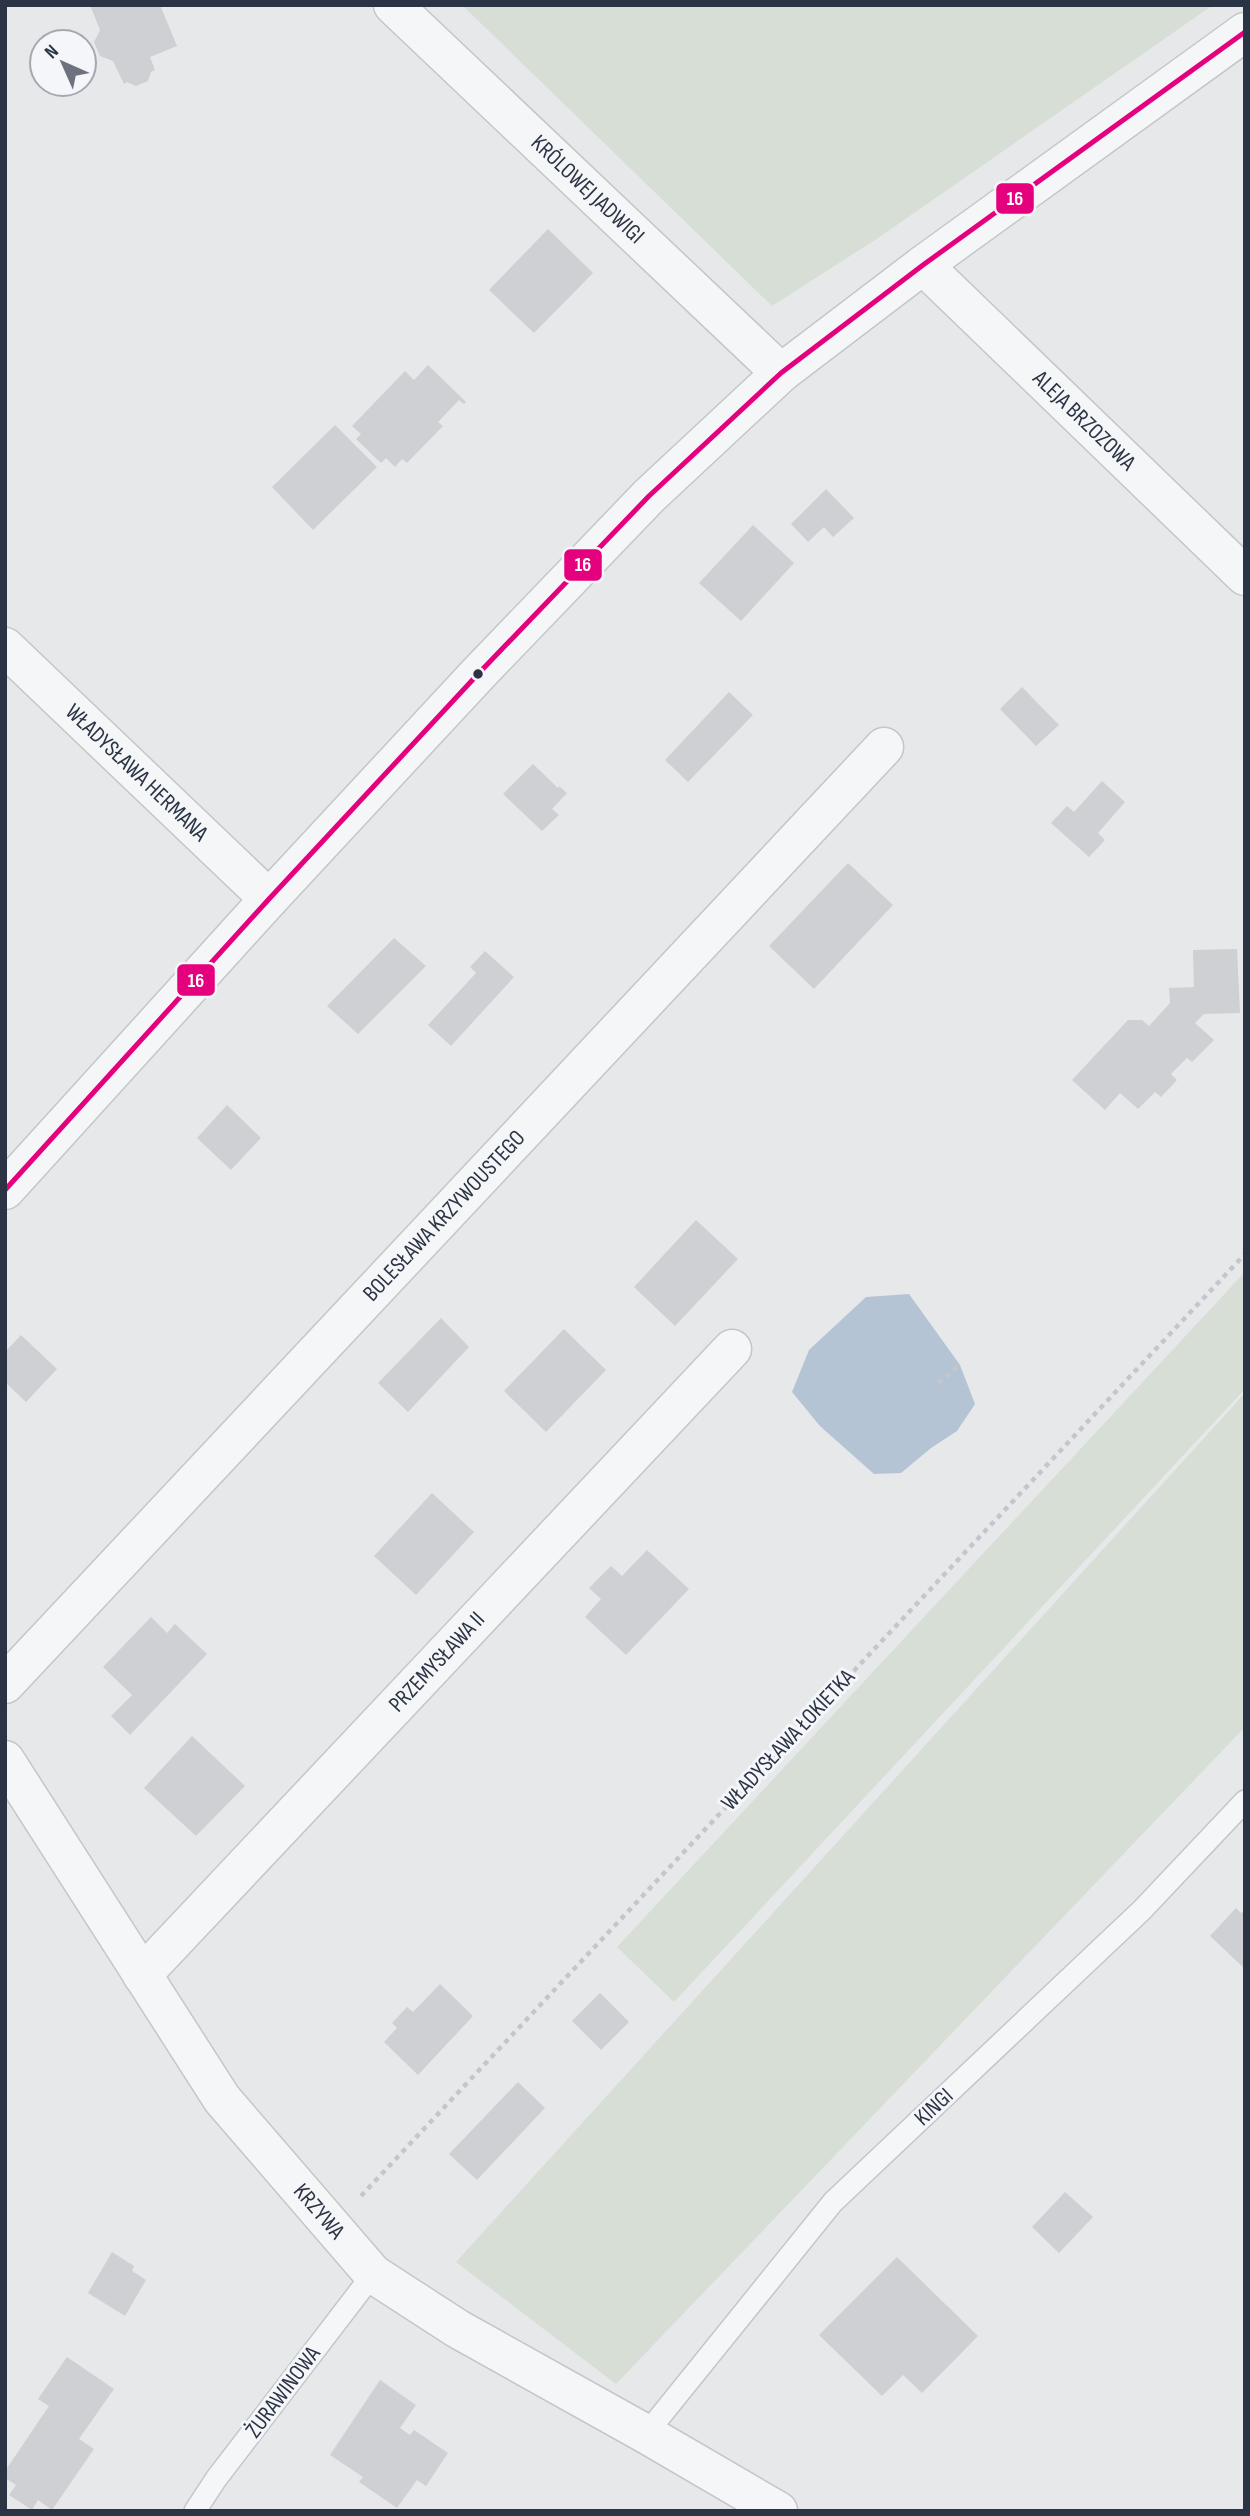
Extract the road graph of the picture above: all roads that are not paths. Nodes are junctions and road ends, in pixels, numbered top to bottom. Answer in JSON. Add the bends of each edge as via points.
{"nodes":[{"id":1,"x":393,"y":5,"type":"edge"},
{"id":2,"x":1245,"y":32,"type":"edge"},
{"id":3,"x":923,"y":265,"type":"junction"},
{"id":4,"x":781,"y":373,"type":"junction"},
{"id":5,"x":1245,"y":576,"type":"edge"},
{"id":6,"x":5,"y":647,"type":"edge"},
{"id":7,"x":884,"y":747,"type":"dead end"},
{"id":8,"x":269,"y":899,"type":"junction"},
{"id":9,"x":9,"y":1179,"type":"edge"},
{"id":10,"x":732,"y":1349,"type":"dead end"},
{"id":11,"x":5,"y":1684,"type":"edge"},
{"id":12,"x":5,"y":1760,"type":"edge"},
{"id":13,"x":1245,"y":1801,"type":"edge"},
{"id":14,"x":142,"y":1975,"type":"junction"},
{"id":15,"x":373,"y":2274,"type":"junction"},
{"id":16,"x":646,"y":2434,"type":"junction"},
{"id":17,"x":195,"y":2511,"type":"edge"},
{"id":18,"x":778,"y":2511,"type":"edge"}],
"edges":[{"from":1,"to":4,"type":"street","name":"KRÓLOWEJ JADWIGI"},
{"from":2,"to":3,"type":"street"},
{"from":3,"to":4,"type":"street"},
{"from":3,"to":5,"type":"street","name":"ALEJA BRZOZOWA"},
{"from":4,"to":8,"type":"street","via":[[649,496]]},
{"from":6,"to":8,"type":"street","name":"WŁADYSŁAWA HERMANA"},
{"from":7,"to":11,"type":"street","name":"BOLESŁAWA KRZYWOUSTEGO"},
{"from":8,"to":9,"type":"street"},
{"from":10,"to":14,"type":"street","name":"PRZEMYSŁAWA II"},
{"from":12,"to":14,"type":"street","name":"KRZYWA"},
{"from":13,"to":16,"type":"lane","name":"KINGI","via":[[1142,1910],[833,2202]]},
{"from":14,"to":15,"type":"street","name":"KRZYWA","via":[[222,2099]]},
{"from":15,"to":16,"type":"street","name":"KRZYWA","via":[[458,2329]]},
{"from":15,"to":17,"type":"lane","name":"ŻURAWINOWA"},
{"from":16,"to":18,"type":"street","name":"KRZYWA"}]}
